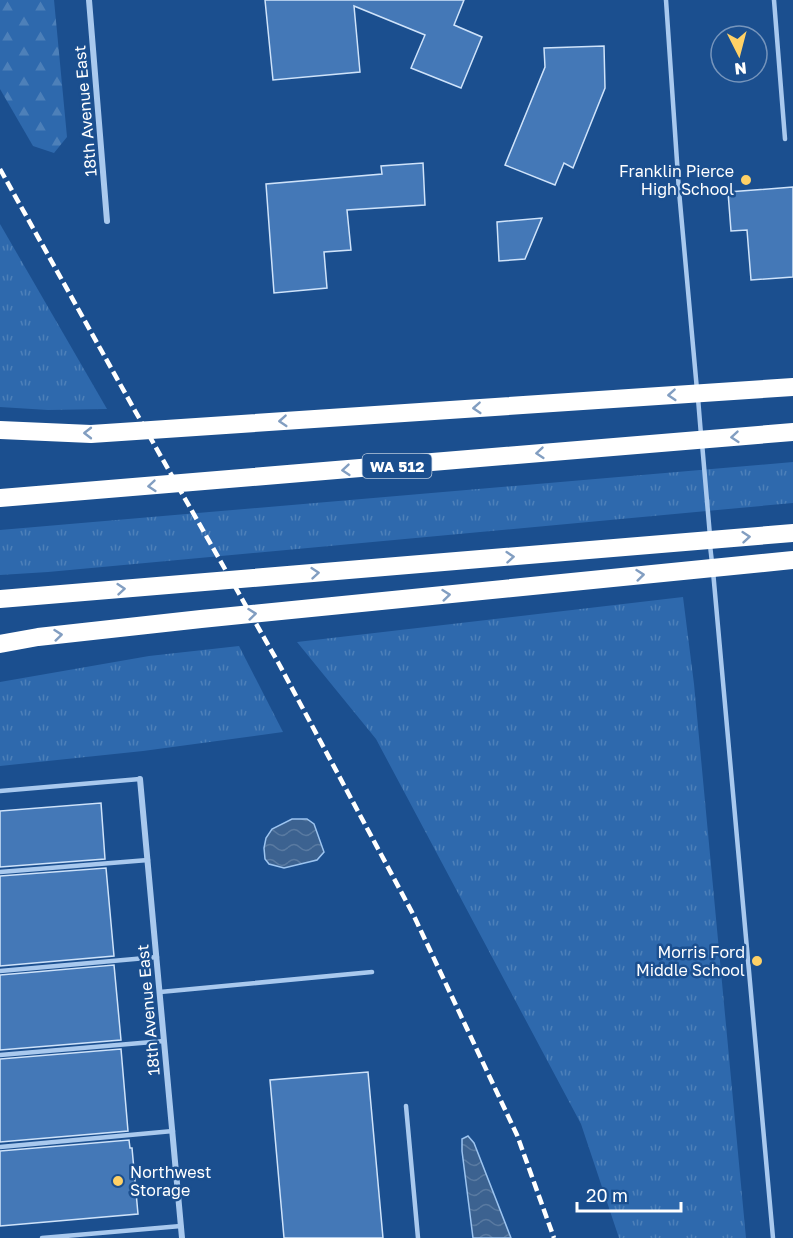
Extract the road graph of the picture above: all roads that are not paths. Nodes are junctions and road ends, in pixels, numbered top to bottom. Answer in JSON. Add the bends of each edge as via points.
{"nodes":[{"id":1,"x":89,"y":0,"type":"edge"},
{"id":2,"x":666,"y":0,"type":"edge"},
{"id":3,"x":774,"y":0,"type":"edge"},
{"id":4,"x":785,"y":140,"type":"dead end"},
{"id":5,"x":108,"y":220,"type":"dead end"},
{"id":6,"x":793,"y":387,"type":"edge"},
{"id":7,"x":0,"y":430,"type":"edge"},
{"id":8,"x":793,"y":432,"type":"edge"},
{"id":9,"x":0,"y":498,"type":"edge"},
{"id":10,"x":793,"y":533,"type":"edge"},
{"id":11,"x":793,"y":560,"type":"edge"},
{"id":12,"x":0,"y":599,"type":"edge"},
{"id":13,"x":0,"y":644,"type":"edge"},
{"id":14,"x":140,"y":779,"type":"joint"},
{"id":15,"x":0,"y":791,"type":"edge"},
{"id":16,"x":148,"y":860,"type":"junction"},
{"id":17,"x":0,"y":872,"type":"edge"},
{"id":18,"x":157,"y":957,"type":"junction"},
{"id":19,"x":0,"y":971,"type":"edge"},
{"id":20,"x":372,"y":972,"type":"dead end"},
{"id":21,"x":160,"y":992,"type":"junction"},
{"id":22,"x":164,"y":1041,"type":"junction"},
{"id":23,"x":0,"y":1055,"type":"edge"},
{"id":24,"x":406,"y":1106,"type":"dead end"},
{"id":25,"x":173,"y":1131,"type":"junction"},
{"id":26,"x":0,"y":1147,"type":"edge"},
{"id":27,"x":181,"y":1226,"type":"junction"},
{"id":28,"x":42,"y":1238,"type":"edge"},
{"id":29,"x":183,"y":1238,"type":"edge"},
{"id":30,"x":418,"y":1238,"type":"edge"},
{"id":31,"x":774,"y":1238,"type":"edge"}],
"edges":[{"from":1,"to":5,"type":"street","name":"18th Avenue East"},
{"from":2,"to":31,"type":"lane","via":[[679,191]]},
{"from":3,"to":4,"type":"lane"},
{"from":6,"to":7,"type":"highway","one_way":true,"via":[[91,434]]},
{"from":8,"to":9,"type":"highway","number":"WA 512","one_way":true},
{"from":12,"to":10,"type":"highway","one_way":true},
{"from":13,"to":11,"type":"highway","one_way":true,"via":[[201,619]]},
{"from":14,"to":15,"type":"lane"},
{"from":14,"to":16,"type":"street","name":"18th Avenue East"},
{"from":16,"to":17,"type":"lane"},
{"from":16,"to":18,"type":"street","name":"18th Avenue East"},
{"from":18,"to":19,"type":"lane"},
{"from":18,"to":21,"type":"street","name":"18th Avenue East"},
{"from":20,"to":21,"type":"lane"},
{"from":21,"to":22,"type":"street","name":"18th Avenue East"},
{"from":22,"to":23,"type":"lane"},
{"from":22,"to":25,"type":"street","name":"18th Avenue East"},
{"from":24,"to":30,"type":"lane"},
{"from":25,"to":26,"type":"lane"},
{"from":25,"to":27,"type":"street","name":"18th Avenue East"},
{"from":27,"to":28,"type":"lane"},
{"from":27,"to":29,"type":"street","name":"18th Avenue East"}]}
